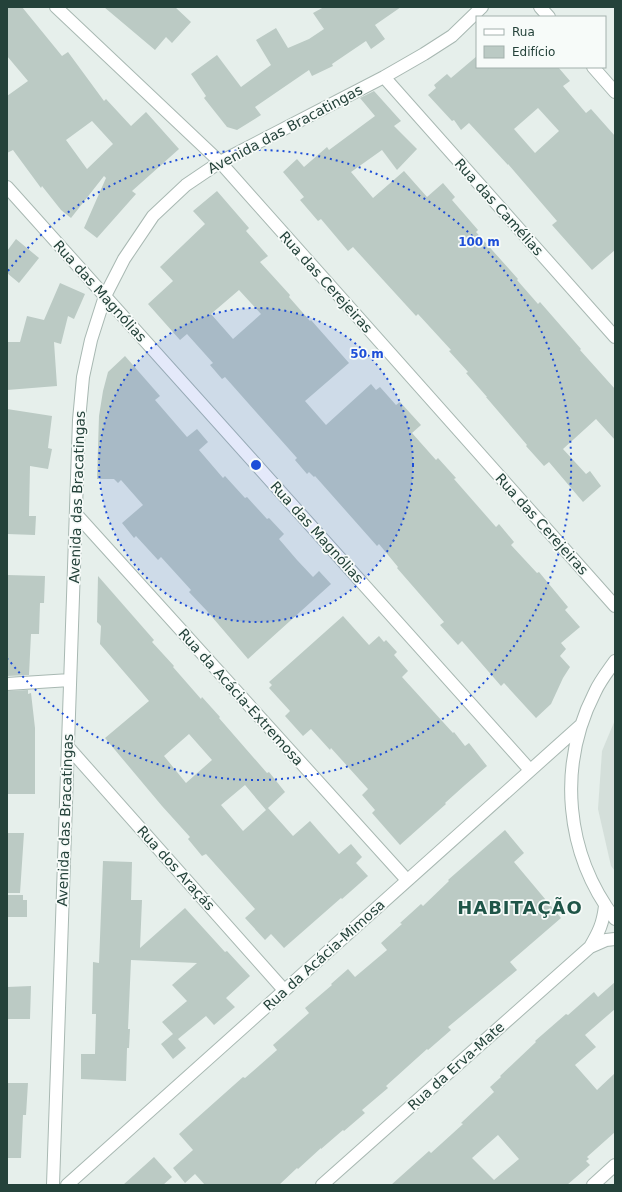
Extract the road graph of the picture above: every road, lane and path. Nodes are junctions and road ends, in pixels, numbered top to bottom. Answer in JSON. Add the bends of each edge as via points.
{"nodes":[{"id":1,"x":56,"y":7,"type":"edge"},
{"id":2,"x":482,"y":7,"type":"edge"},
{"id":3,"x":540,"y":7,"type":"edge"},
{"id":4,"x":548,"y":16,"type":"edge"},
{"id":5,"x":594,"y":68,"type":"edge"},
{"id":6,"x":384,"y":77,"type":"junction"},
{"id":7,"x":615,"y":92,"type":"edge"},
{"id":8,"x":220,"y":162,"type":"junction"},
{"id":9,"x":7,"y":187,"type":"edge"},
{"id":10,"x":105,"y":296,"type":"junction"},
{"id":11,"x":615,"y":337,"type":"edge"},
{"id":12,"x":76,"y":514,"type":"junction"},
{"id":13,"x":615,"y":606,"type":"edge"},
{"id":14,"x":615,"y":661,"type":"edge"},
{"id":15,"x":70,"y":680,"type":"junction"},
{"id":16,"x":7,"y":684,"type":"edge"},
{"id":17,"x":581,"y":725,"type":"junction"},
{"id":18,"x":68,"y":746,"type":"junction"},
{"id":19,"x":530,"y":770,"type":"junction"},
{"id":20,"x":407,"y":880,"type":"junction"},
{"id":21,"x":605,"y":906,"type":"junction"},
{"id":22,"x":615,"y":919,"type":"edge"},
{"id":23,"x":615,"y":939,"type":"edge"},
{"id":24,"x":590,"y":947,"type":"junction"},
{"id":25,"x":284,"y":990,"type":"junction"},
{"id":26,"x":615,"y":1165,"type":"edge"},
{"id":27,"x":53,"y":1185,"type":"edge"},
{"id":28,"x":67,"y":1185,"type":"edge"},
{"id":29,"x":322,"y":1185,"type":"edge"},
{"id":30,"x":592,"y":1185,"type":"edge"}],
"edges":[{"from":1,"to":8,"type":"street","name":"Rua das Cerejeiras"},
{"from":2,"to":6,"type":"street","name":"Avenida das Bracatingas","via":[[452,36]]},
{"from":3,"to":4,"type":"street"},
{"from":5,"to":7,"type":"street"},
{"from":6,"to":8,"type":"street","name":"Avenida das Bracatingas"},
{"from":6,"to":11,"type":"street","name":"Rua das Camélias"},
{"from":8,"to":10,"type":"street","name":"Avenida das Bracatingas","via":[[186,185],[153,216],[124,259]]},
{"from":8,"to":13,"type":"street","name":"Rua das Cerejeiras"},
{"from":9,"to":10,"type":"street","name":"Rua das Magnólias"},
{"from":10,"to":12,"type":"street","name":"Avenida das Bracatingas","via":[[84,377]]},
{"from":10,"to":19,"type":"street","name":"Rua das Magnólias"},
{"from":12,"to":15,"type":"street","name":"Avenida das Bracatingas"},
{"from":12,"to":20,"type":"street","name":"Rua da Acácia-Extremosa"},
{"from":14,"to":17,"type":"street","via":[[595,691]]},
{"from":15,"to":16,"type":"street"},
{"from":15,"to":18,"type":"street","name":"Avenida das Bracatingas"},
{"from":17,"to":19,"type":"street","name":"Rua da Acácia-Mimosa"},
{"from":17,"to":21,"type":"street","via":[[572,762],[571,799],[576,837],[587,873]]},
{"from":18,"to":25,"type":"street","name":"Rua dos Araçás"},
{"from":18,"to":27,"type":"street","name":"Avenida das Bracatingas"},
{"from":19,"to":20,"type":"street","name":"Rua da Acácia-Mimosa"},
{"from":20,"to":25,"type":"street","name":"Rua da Acácia-Mimosa"},
{"from":21,"to":22,"type":"street"},
{"from":21,"to":24,"type":"street","name":"Rua da Erva-Mate","via":[[600,931]]},
{"from":23,"to":24,"type":"street","name":"Rua da Erva-Mate"},
{"from":24,"to":29,"type":"street","name":"Rua da Erva-Mate"},
{"from":25,"to":28,"type":"street","name":"Rua da Acácia-Mimosa"},
{"from":26,"to":30,"type":"street"}]}
